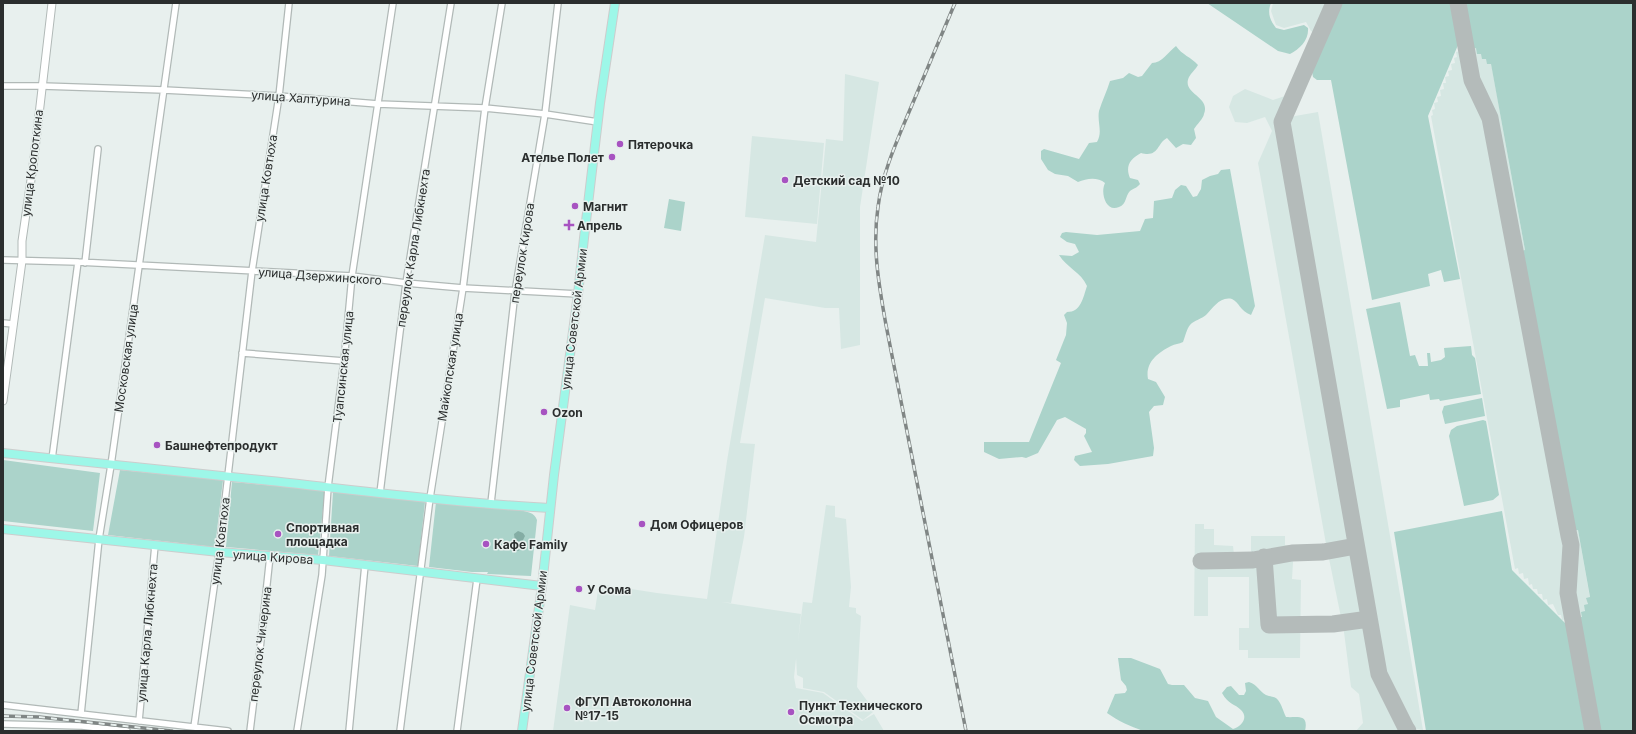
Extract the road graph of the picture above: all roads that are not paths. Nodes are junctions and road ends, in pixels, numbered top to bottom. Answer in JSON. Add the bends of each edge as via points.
{"nodes":[{"id":1,"x":52,"y":3,"type":"edge"},
{"id":2,"x":176,"y":3,"type":"edge"},
{"id":3,"x":289,"y":3,"type":"edge"},
{"id":4,"x":393,"y":3,"type":"edge"},
{"id":5,"x":451,"y":3,"type":"edge"},
{"id":6,"x":502,"y":3,"type":"edge"},
{"id":7,"x":558,"y":3,"type":"edge"},
{"id":8,"x":615,"y":3,"type":"edge"},
{"id":9,"x":3,"y":86,"type":"edge"},
{"id":10,"x":42,"y":86,"type":"junction"},
{"id":11,"x":164,"y":90,"type":"junction"},
{"id":12,"x":279,"y":96,"type":"junction"},
{"id":13,"x":378,"y":104,"type":"junction"},
{"id":14,"x":435,"y":106,"type":"junction"},
{"id":15,"x":485,"y":108,"type":"junction"},
{"id":16,"x":545,"y":114,"type":"junction"},
{"id":17,"x":598,"y":122,"type":"junction"},
{"id":18,"x":98,"y":149,"type":"dead end"},
{"id":19,"x":3,"y":260,"type":"edge"},
{"id":20,"x":22,"y":261,"type":"junction"},
{"id":21,"x":78,"y":262,"type":"junction"},
{"id":22,"x":84,"y":263,"type":"junction"},
{"id":23,"x":139,"y":265,"type":"junction"},
{"id":24,"x":252,"y":271,"type":"junction"},
{"id":25,"x":352,"y":276,"type":"junction"},
{"id":26,"x":406,"y":284,"type":"junction"},
{"id":27,"x":463,"y":288,"type":"junction"},
{"id":28,"x":516,"y":292,"type":"junction"},
{"id":29,"x":578,"y":294,"type":"junction"},
{"id":30,"x":3,"y":322,"type":"edge"},
{"id":31,"x":13,"y":324,"type":"junction"},
{"id":32,"x":242,"y":353,"type":"junction"},
{"id":33,"x":344,"y":361,"type":"junction"},
{"id":34,"x":3,"y":401,"type":"edge"},
{"id":35,"x":3,"y":453,"type":"edge"},
{"id":36,"x":52,"y":459,"type":"junction"},
{"id":37,"x":111,"y":465,"type":"junction"},
{"id":38,"x":227,"y":476,"type":"junction"},
{"id":39,"x":328,"y":487,"type":"junction"},
{"id":40,"x":380,"y":493,"type":"junction"},
{"id":41,"x":430,"y":498,"type":"junction"},
{"id":42,"x":492,"y":503,"type":"junction"},
{"id":43,"x":550,"y":508,"type":"junction"},
{"id":44,"x":3,"y":530,"type":"edge"},
{"id":45,"x":99,"y":539,"type":"junction"},
{"id":46,"x":155,"y":545,"type":"junction"},
{"id":47,"x":219,"y":552,"type":"junction"},
{"id":48,"x":270,"y":556,"type":"junction"},
{"id":49,"x":323,"y":560,"type":"junction"},
{"id":50,"x":365,"y":565,"type":"junction"},
{"id":51,"x":421,"y":572,"type":"junction"},
{"id":52,"x":477,"y":579,"type":"junction"},
{"id":53,"x":542,"y":586,"type":"junction"},
{"id":54,"x":3,"y":705,"type":"edge"},
{"id":55,"x":81,"y":714,"type":"junction"},
{"id":56,"x":139,"y":721,"type":"junction"},
{"id":57,"x":3,"y":724,"type":"edge"},
{"id":58,"x":194,"y":728,"type":"junction"},
{"id":59,"x":82,"y":729,"type":"edge"},
{"id":60,"x":127,"y":731,"type":"edge"},
{"id":61,"x":228,"y":731,"type":"edge"},
{"id":62,"x":250,"y":731,"type":"edge"},
{"id":63,"x":297,"y":731,"type":"edge"},
{"id":64,"x":349,"y":731,"type":"edge"},
{"id":65,"x":400,"y":731,"type":"edge"},
{"id":66,"x":457,"y":731,"type":"edge"},
{"id":67,"x":522,"y":731,"type":"edge"}],
"edges":[{"from":1,"to":10,"type":"main road","name":"улица Кропоткина"},
{"from":2,"to":11,"type":"street","name":"Московская улица"},
{"from":3,"to":12,"type":"street","name":"улица Ковтюха"},
{"from":4,"to":13,"type":"street","name":"Туапсинская улица"},
{"from":5,"to":14,"type":"street","name":"переулок Карла Либкнехта"},
{"from":6,"to":15,"type":"street","name":"Майкопская улица"},
{"from":7,"to":16,"type":"street","name":"переулок Кирова"},
{"from":8,"to":17,"type":"main road","name":"улица Советской Армии"},
{"from":9,"to":10,"type":"street","name":"улица Халтурина"},
{"from":10,"to":11,"type":"street","name":"улица Халтурина"},
{"from":10,"to":20,"type":"main road","name":"улица Кропоткина","via":[[22,241]]},
{"from":11,"to":12,"type":"street","name":"улица Халтурина"},
{"from":11,"to":23,"type":"street","name":"Московская улица"},
{"from":12,"to":13,"type":"street","name":"улица Халтурина"},
{"from":12,"to":24,"type":"street","name":"улица Ковтюха"},
{"from":13,"to":14,"type":"street","name":"улица Халтурина"},
{"from":13,"to":25,"type":"street","name":"Туапсинская улица"},
{"from":14,"to":15,"type":"street","name":"улица Халтурина"},
{"from":14,"to":26,"type":"street","name":"переулок Карла Либкнехта"},
{"from":15,"to":16,"type":"street","name":"улица Халтурина"},
{"from":15,"to":27,"type":"street","name":"Майкопская улица"},
{"from":16,"to":17,"type":"street","name":"улица Халтурина"},
{"from":16,"to":28,"type":"street","name":"переулок Кирова"},
{"from":17,"to":29,"type":"main road","name":"улица Советской Армии"},
{"from":18,"to":22,"type":"street"},
{"from":19,"to":20,"type":"street","name":"улица Дзержинского"},
{"from":20,"to":21,"type":"street","name":"улица Дзержинского"},
{"from":20,"to":31,"type":"main road","name":"улица Кропоткина"},
{"from":21,"to":22,"type":"street","name":"улица Дзержинского"},
{"from":21,"to":36,"type":"street"},
{"from":22,"to":23,"type":"street","name":"улица Дзержинского"},
{"from":23,"to":24,"type":"street","name":"улица Дзержинского"},
{"from":23,"to":37,"type":"street","name":"Московская улица"},
{"from":24,"to":25,"type":"street","name":"улица Дзержинского"},
{"from":24,"to":32,"type":"street","name":"улица Ковтюха"},
{"from":25,"to":26,"type":"street","name":"улица Дзержинского"},
{"from":25,"to":33,"type":"street","name":"Туапсинская улица"},
{"from":26,"to":27,"type":"street","name":"улица Дзержинского"},
{"from":26,"to":40,"type":"street","name":"переулок Карла Либкнехта"},
{"from":27,"to":28,"type":"street","name":"улица Дзержинского"},
{"from":27,"to":41,"type":"street","name":"Майкопская улица"},
{"from":28,"to":29,"type":"street","name":"улица Дзержинского"},
{"from":28,"to":42,"type":"street","name":"переулок Кирова"},
{"from":29,"to":43,"type":"main road","name":"улица Советской Армии"},
{"from":30,"to":31,"type":"street"},
{"from":31,"to":34,"type":"main road","name":"улица Кропоткина"},
{"from":32,"to":33,"type":"street"},
{"from":32,"to":38,"type":"street","name":"улица Ковтюха"},
{"from":33,"to":39,"type":"street","name":"Туапсинская улица"},
{"from":35,"to":36,"type":"main road"},
{"from":36,"to":37,"type":"main road"},
{"from":37,"to":38,"type":"main road"},
{"from":37,"to":45,"type":"street","name":"Московская улица"},
{"from":38,"to":39,"type":"main road"},
{"from":38,"to":47,"type":"street","name":"улица Ковтюха"},
{"from":39,"to":40,"type":"main road"},
{"from":39,"to":49,"type":"street","name":"Туапсинская улица"},
{"from":40,"to":41,"type":"main road"},
{"from":41,"to":42,"type":"main road"},
{"from":41,"to":51,"type":"street","name":"Майкопская улица"},
{"from":42,"to":43,"type":"main road"},
{"from":43,"to":53,"type":"main road","name":"улица Советской Армии"},
{"from":44,"to":45,"type":"main road","name":"улица Кирова"},
{"from":45,"to":46,"type":"main road","name":"улица Кирова"},
{"from":45,"to":55,"type":"street","name":"Московская улица"},
{"from":46,"to":47,"type":"main road","name":"улица Кирова"},
{"from":46,"to":56,"type":"street","name":"улица Карла Либкнехта"},
{"from":47,"to":48,"type":"main road","name":"улица Кирова"},
{"from":47,"to":58,"type":"street","name":"улица Ковтюха"},
{"from":48,"to":49,"type":"main road","name":"улица Кирова"},
{"from":48,"to":62,"type":"street","name":"переулок Чичерина"},
{"from":49,"to":50,"type":"main road","name":"улица Кирова"},
{"from":49,"to":63,"type":"street","name":"Туапсинская улица"},
{"from":50,"to":51,"type":"main road","name":"улица Кирова"},
{"from":50,"to":64,"type":"street"},
{"from":51,"to":52,"type":"main road","name":"улица Кирова"},
{"from":51,"to":65,"type":"street","name":"Майкопская улица"},
{"from":52,"to":53,"type":"main road","name":"улица Кирова"},
{"from":52,"to":66,"type":"street"},
{"from":53,"to":67,"type":"main road","name":"улица Советской Армии"},
{"from":54,"to":55,"type":"street"},
{"from":55,"to":56,"type":"street"},
{"from":56,"to":58,"type":"street"},
{"from":57,"to":59,"type":"street"},
{"from":58,"to":61,"type":"street"},
{"from":59,"to":60,"type":"street"}]}
